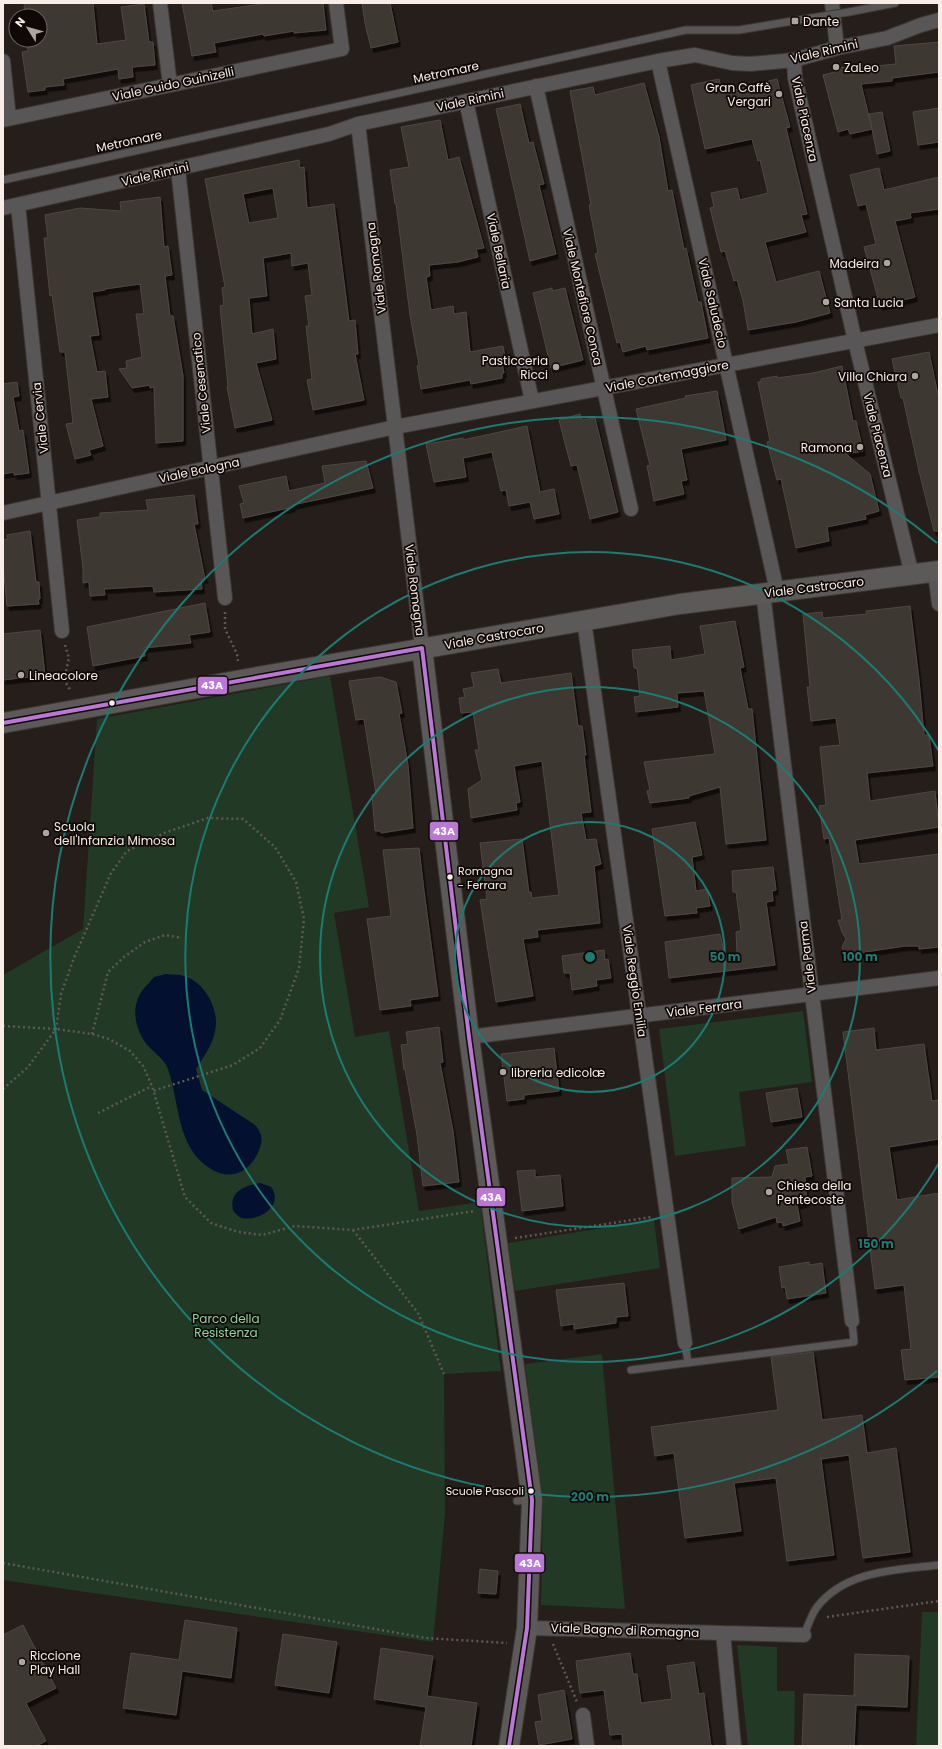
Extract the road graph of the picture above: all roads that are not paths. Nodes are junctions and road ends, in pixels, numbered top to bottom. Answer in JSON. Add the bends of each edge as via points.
{"nodes":[{"id":1,"x":160,"y":3,"type":"edge"},
{"id":2,"x":336,"y":3,"type":"edge"},
{"id":3,"x":832,"y":3,"type":"edge"},
{"id":4,"x":895,"y":3,"type":"edge"},
{"id":5,"x":939,"y":20,"type":"edge"},
{"id":6,"x":837,"y":48,"type":"junction"},
{"id":7,"x":794,"y":60,"type":"junction"},
{"id":8,"x":3,"y":61,"type":"edge"},
{"id":9,"x":658,"y":61,"type":"junction"},
{"id":10,"x":170,"y":85,"type":"junction"},
{"id":11,"x":536,"y":86,"type":"junction"},
{"id":12,"x":466,"y":101,"type":"junction"},
{"id":13,"x":6,"y":119,"type":"edge"},
{"id":14,"x":358,"y":124,"type":"junction"},
{"id":15,"x":178,"y":169,"type":"junction"},
{"id":16,"x":3,"y":180,"type":"edge"},
{"id":17,"x":18,"y":205,"type":"junction"},
{"id":18,"x":3,"y":208,"type":"edge"},
{"id":19,"x":939,"y":325,"type":"edge"},
{"id":20,"x":855,"y":341,"type":"junction"},
{"id":21,"x":727,"y":365,"type":"junction"},
{"id":22,"x":604,"y":388,"type":"junction"},
{"id":23,"x":532,"y":401,"type":"junction"},
{"id":24,"x":395,"y":427,"type":"junction"},
{"id":25,"x":210,"y":468,"type":"junction"},
{"id":26,"x":48,"y":503,"type":"junction"},
{"id":27,"x":631,"y":508,"type":"dead end"},
{"id":28,"x":3,"y":513,"type":"edge"},
{"id":29,"x":937,"y":571,"type":"edge"},
{"id":30,"x":912,"y":575,"type":"junction"},
{"id":31,"x":770,"y":592,"type":"junction"},
{"id":32,"x":225,"y":598,"type":"road end"},
{"id":33,"x":939,"y":604,"type":"edge"},
{"id":34,"x":584,"y":620,"type":"junction"},
{"id":35,"x":62,"y":631,"type":"road end"},
{"id":36,"x":422,"y":648,"type":"junction"},
{"id":37,"x":3,"y":723,"type":"edge"},
{"id":38,"x":939,"y":978,"type":"edge"},
{"id":39,"x":812,"y":994,"type":"junction"},
{"id":40,"x":640,"y":1016,"type":"junction"},
{"id":41,"x":469,"y":1037,"type":"junction"},
{"id":42,"x":852,"y":1321,"type":"joint"},
{"id":43,"x":685,"y":1343,"type":"joint"},
{"id":44,"x":688,"y":1363,"type":"junction"},
{"id":45,"x":631,"y":1370,"type":"dead end"},
{"id":46,"x":939,"y":1565,"type":"edge"},
{"id":47,"x":527,"y":1628,"type":"junction"},
{"id":48,"x":723,"y":1633,"type":"junction"},
{"id":49,"x":804,"y":1635,"type":"joint"},
{"id":50,"x":583,"y":1715,"type":"road end"},
{"id":51,"x":509,"y":1746,"type":"edge"},
{"id":52,"x":587,"y":1746,"type":"edge"},
{"id":53,"x":734,"y":1746,"type":"edge"}],
"edges":[{"from":1,"to":10,"type":"street"},
{"from":2,"to":10,"type":"street","name":"Viale Guido Guinizelli","via":[[342,49]]},
{"from":3,"to":6,"type":"street"},
{"from":4,"to":16,"type":"lane","name":"Metromare","bridge":true,"via":[[739,30],[686,30]]},
{"from":5,"to":6,"type":"street","name":"Viale Rimini","via":[[887,38]]},
{"from":6,"to":7,"type":"street","name":"Viale Rimini"},
{"from":7,"to":9,"type":"street","name":"Viale Rimini","via":[[750,64],[696,55]]},
{"from":7,"to":20,"type":"street","name":"Viale Piacenza","via":[[795,78]]},
{"from":8,"to":13,"type":"street"},
{"from":9,"to":11,"type":"street","name":"Viale Rimini"},
{"from":9,"to":21,"type":"street","name":"Viale Saludecio"},
{"from":10,"to":13,"type":"street","name":"Viale Guido Guinizelli"},
{"from":11,"to":12,"type":"street","name":"Viale Rimini"},
{"from":11,"to":22,"type":"street","name":"Viale Montefiore Conca"},
{"from":12,"to":14,"type":"street","name":"Viale Rimini"},
{"from":12,"to":23,"type":"street","name":"Viale Bellaria"},
{"from":14,"to":15,"type":"street","name":"Viale Rimini","via":[[330,134]]},
{"from":14,"to":24,"type":"street","name":"Viale Romagna"},
{"from":15,"to":17,"type":"street","name":"Viale Rimini"},
{"from":15,"to":25,"type":"street","name":"Viale Cesenatico"},
{"from":17,"to":18,"type":"street","name":"Viale Rimini"},
{"from":17,"to":26,"type":"street","name":"Viale Cervia"},
{"from":19,"to":20,"type":"street","name":"Viale Cortemaggiore"},
{"from":20,"to":21,"type":"street","name":"Viale Cortemaggiore"},
{"from":20,"to":30,"type":"street","name":"Viale Piacenza"},
{"from":21,"to":22,"type":"street","name":"Viale Cortemaggiore"},
{"from":21,"to":31,"type":"street","name":"Viale Saludecio"},
{"from":22,"to":23,"type":"street","name":"Viale Cortemaggiore"},
{"from":22,"to":27,"type":"street","name":"Viale Montefiore Conca"},
{"from":23,"to":24,"type":"street","name":"Viale Cortemaggiore"},
{"from":24,"to":25,"type":"street","name":"Viale Bologna"},
{"from":24,"to":36,"type":"street","name":"Viale Romagna"},
{"from":25,"to":26,"type":"street","name":"Viale Bologna"},
{"from":25,"to":32,"type":"street","name":"Viale Cesenatico"},
{"from":26,"to":28,"type":"street","name":"Viale Bologna"},
{"from":26,"to":35,"type":"street","name":"Viale Cervia"},
{"from":29,"to":30,"type":"street","name":"Viale Castrocaro"},
{"from":29,"to":33,"type":"street"},
{"from":30,"to":31,"type":"street","name":"Viale Castrocaro"},
{"from":31,"to":34,"type":"street","name":"Viale Castrocaro"},
{"from":31,"to":39,"type":"street","name":"Viale Parma"},
{"from":34,"to":36,"type":"street","name":"Viale Castrocaro"},
{"from":34,"to":40,"type":"street","name":"Viale Reggio Emilia"},
{"from":36,"to":37,"type":"street","name":"Viale Castrocaro"},
{"from":36,"to":41,"type":"street","name":"Viale Romagna"},
{"from":38,"to":39,"type":"street","name":"Viale Ferrara"},
{"from":39,"to":40,"type":"street","name":"Viale Ferrara"},
{"from":39,"to":42,"type":"street","name":"Viale Parma"},
{"from":40,"to":41,"type":"street","name":"Viale Ferrara"},
{"from":40,"to":43,"type":"street","name":"Viale Reggio Emilia"},
{"from":41,"to":47,"type":"street","name":"Viale Romagna","via":[[496,1241],[525,1500]]},
{"from":42,"to":44,"type":"lane","via":[[854,1342]]},
{"from":43,"to":44,"type":"lane"},
{"from":44,"to":45,"type":"lane"},
{"from":46,"to":49,"type":"lane","via":[[879,1572],[838,1587],[816,1609]]},
{"from":47,"to":48,"type":"street","name":"Viale Bagno di Romagna"},
{"from":47,"to":51,"type":"street","name":"Viale Romagna"},
{"from":48,"to":49,"type":"street","name":"Viale Bagno di Romagna"},
{"from":48,"to":53,"type":"street"},
{"from":50,"to":52,"type":"street"}]}
